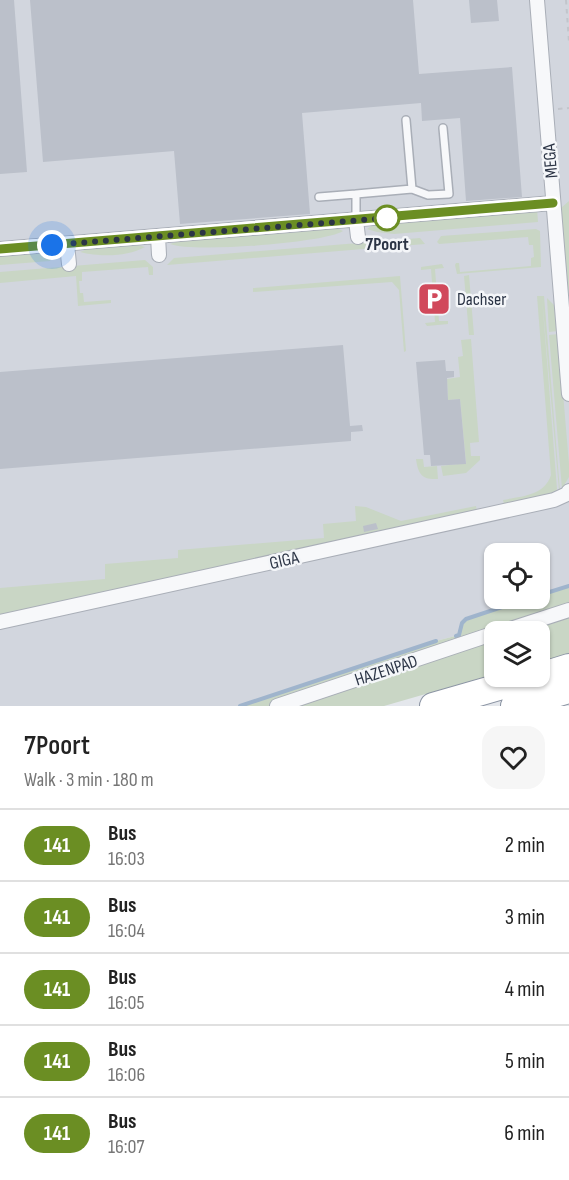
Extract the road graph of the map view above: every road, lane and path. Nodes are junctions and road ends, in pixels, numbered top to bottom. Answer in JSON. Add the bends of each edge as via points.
{"nodes":[{"id":1,"x":537,"y":0,"type":"edge"},
{"id":2,"x":566,"y":0,"type":"edge"},
{"id":3,"x":569,"y":42,"type":"edge"},
{"id":4,"x":406,"y":120,"type":"dead end"},
{"id":5,"x":443,"y":128,"type":"dead end"},
{"id":6,"x":412,"y":189,"type":"junction"},
{"id":7,"x":356,"y":194,"type":"junction"},
{"id":8,"x":319,"y":196,"type":"dead end"},
{"id":9,"x":553,"y":203,"type":"junction"},
{"id":10,"x":356,"y":220,"type":"junction"},
{"id":11,"x":158,"y":236,"type":"junction"},
{"id":12,"x":357,"y":237,"type":"dead end"},
{"id":13,"x":67,"y":244,"type":"junction"},
{"id":14,"x":0,"y":249,"type":"edge"},
{"id":15,"x":159,"y":255,"type":"dead end"},
{"id":16,"x":69,"y":264,"type":"dead end"},
{"id":17,"x":566,"y":322,"type":"edge"},
{"id":18,"x":569,"y":394,"type":"edge"},
{"id":19,"x":568,"y":492,"type":"edge"},
{"id":20,"x":569,"y":610,"type":"edge"},
{"id":21,"x":535,"y":621,"type":"edge"},
{"id":22,"x":0,"y":622,"type":"edge"},
{"id":23,"x":484,"y":637,"type":"edge"},
{"id":24,"x":569,"y":667,"type":"edge"},
{"id":25,"x":550,"y":673,"type":"edge"},
{"id":26,"x":500,"y":687,"type":"edge"},
{"id":27,"x":569,"y":690,"type":"edge"},
{"id":28,"x":277,"y":706,"type":"edge"},
{"id":29,"x":433,"y":706,"type":"edge"},
{"id":30,"x":514,"y":706,"type":"edge"}],
"edges":[{"from":1,"to":9,"type":"street","name":"MEGA"},
{"from":2,"to":3,"type":"path"},
{"from":4,"to":6,"type":"lane"},
{"from":5,"to":6,"type":"lane","via":[[449,194],[428,195]]},
{"from":6,"to":7,"type":"lane"},
{"from":7,"to":8,"type":"lane"},
{"from":7,"to":10,"type":"lane"},
{"from":9,"to":10,"type":"street"},
{"from":9,"to":17,"type":"street","name":"MEGA"},
{"from":10,"to":11,"type":"street"},
{"from":10,"to":12,"type":"street"},
{"from":11,"to":13,"type":"street"},
{"from":11,"to":15,"type":"street"},
{"from":13,"to":14,"type":"street"},
{"from":13,"to":16,"type":"street"},
{"from":17,"to":18,"type":"street","name":"MEGA"},
{"from":19,"to":22,"type":"street","name":"GIGA","via":[[554,500]]},
{"from":20,"to":21,"type":"street"},
{"from":23,"to":28,"type":"street","name":"HAZENPAD"},
{"from":24,"to":25,"type":"highway"},
{"from":26,"to":29,"type":"highway"},
{"from":27,"to":30,"type":"highway"}]}
